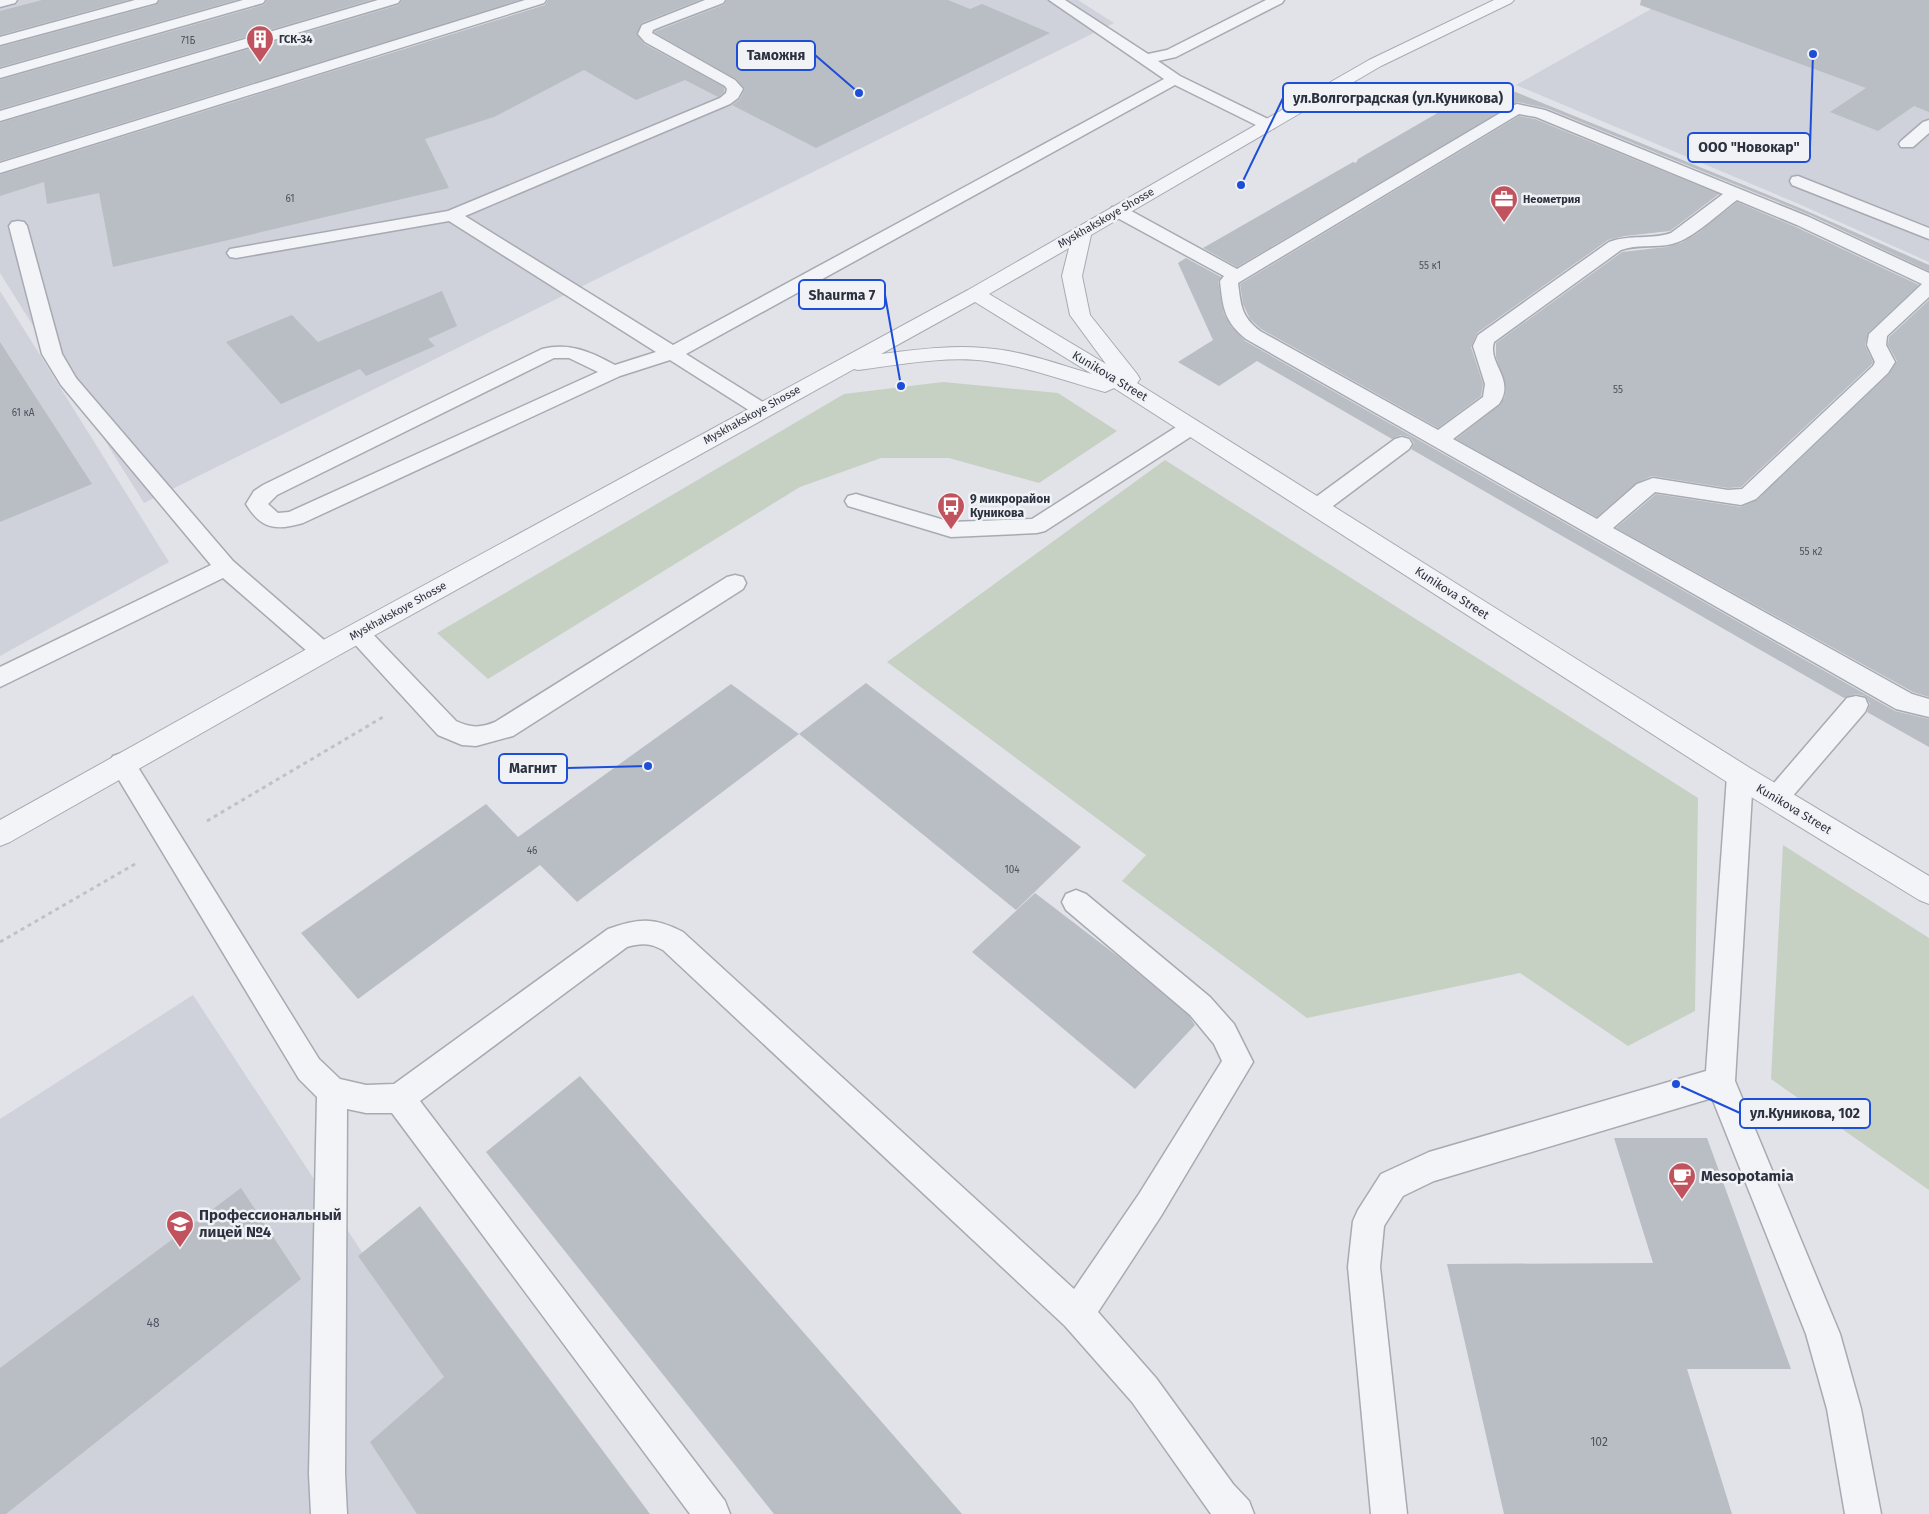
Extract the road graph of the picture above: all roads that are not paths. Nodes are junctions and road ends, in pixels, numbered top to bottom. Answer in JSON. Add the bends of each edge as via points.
{"nodes":[{"id":1,"x":10,"y":0,"type":"edge"},
{"id":2,"x":151,"y":0,"type":"edge"},
{"id":3,"x":258,"y":0,"type":"edge"},
{"id":4,"x":393,"y":0,"type":"edge"},
{"id":5,"x":539,"y":0,"type":"edge"},
{"id":6,"x":718,"y":0,"type":"edge"},
{"id":7,"x":1056,"y":0,"type":"edge"},
{"id":8,"x":1277,"y":0,"type":"edge"},
{"id":9,"x":1506,"y":0,"type":"edge"},
{"id":10,"x":0,"y":3,"type":"edge"},
{"id":11,"x":0,"y":42,"type":"edge"},
{"id":12,"x":1146,"y":59,"type":"junction"},
{"id":13,"x":0,"y":74,"type":"edge"},
{"id":14,"x":1175,"y":80,"type":"junction"},
{"id":15,"x":0,"y":116,"type":"edge"},
{"id":16,"x":1268,"y":125,"type":"junction"},
{"id":17,"x":1929,"y":125,"type":"edge"},
{"id":18,"x":1907,"y":144,"type":"dead end"},
{"id":19,"x":0,"y":168,"type":"edge"},
{"id":20,"x":1798,"y":181,"type":"dead end"},
{"id":21,"x":1736,"y":193,"type":"junction"},
{"id":22,"x":1118,"y":211,"type":"junction"},
{"id":23,"x":452,"y":215,"type":"junction"},
{"id":24,"x":18,"y":226,"type":"dead end"},
{"id":25,"x":1082,"y":232,"type":"junction"},
{"id":26,"x":1929,"y":234,"type":"edge"},
{"id":27,"x":236,"y":253,"type":"dead end"},
{"id":28,"x":1237,"y":276,"type":"junction"},
{"id":29,"x":1929,"y":280,"type":"edge"},
{"id":30,"x":1929,"y":287,"type":"edge"},
{"id":31,"x":975,"y":294,"type":"junction"},
{"id":32,"x":673,"y":353,"type":"junction"},
{"id":33,"x":841,"y":367,"type":"junction"},
{"id":34,"x":613,"y":372,"type":"junction"},
{"id":35,"x":1143,"y":396,"type":"junction"},
{"id":36,"x":762,"y":410,"type":"junction"},
{"id":37,"x":1191,"y":426,"type":"junction"},
{"id":38,"x":1440,"y":440,"type":"junction"},
{"id":39,"x":1402,"y":444,"type":"dead end"},
{"id":40,"x":856,"y":501,"type":"dead end"},
{"id":41,"x":1317,"y":507,"type":"junction"},
{"id":42,"x":1598,"y":529,"type":"junction"},
{"id":43,"x":225,"y":567,"type":"junction"},
{"id":44,"x":735,"y":583,"type":"dead end"},
{"id":45,"x":358,"y":633,"type":"junction"},
{"id":46,"x":323,"y":652,"type":"junction"},
{"id":47,"x":0,"y":678,"type":"edge"},
{"id":48,"x":1856,"y":705,"type":"dead end"},
{"id":49,"x":1929,"y":708,"type":"edge"},
{"id":50,"x":122,"y":764,"type":"junction"},
{"id":51,"x":1740,"y":776,"type":"junction"},
{"id":52,"x":1776,"y":798,"type":"junction"},
{"id":53,"x":0,"y":834,"type":"edge"},
{"id":54,"x":1929,"y":891,"type":"edge"},
{"id":55,"x":1076,"y":902,"type":"dead end"},
{"id":56,"x":1720,"y":1081,"type":"junction"},
{"id":57,"x":332,"y":1091,"type":"junction"},
{"id":58,"x":398,"y":1098,"type":"junction"},
{"id":59,"x":1077,"y":1314,"type":"junction"},
{"id":60,"x":328,"y":1514,"type":"edge"},
{"id":61,"x":712,"y":1514,"type":"edge"},
{"id":62,"x":1236,"y":1514,"type":"edge"},
{"id":63,"x":1389,"y":1514,"type":"edge"},
{"id":64,"x":1863,"y":1514,"type":"edge"}],
"edges":[{"from":1,"to":10,"type":"lane"},
{"from":2,"to":11,"type":"lane"},
{"from":3,"to":13,"type":"lane"},
{"from":4,"to":15,"type":"lane"},
{"from":5,"to":19,"type":"lane"},
{"from":6,"to":23,"type":"lane","via":[[655,24],[647,28],[645,34],[730,84],[734,89],[733,95]]},
{"from":7,"to":12,"type":"lane"},
{"from":8,"to":12,"type":"lane","via":[[1171,54]]},
{"from":9,"to":16,"type":"street","name":"Myskhakskoye Shosse","via":[[1375,62]]},
{"from":12,"to":14,"type":"lane"},
{"from":14,"to":16,"type":"lane"},
{"from":14,"to":32,"type":"lane"},
{"from":16,"to":22,"type":"street","name":"Myskhakskoye Shosse"},
{"from":17,"to":18,"type":"lane"},
{"from":20,"to":26,"type":"lane"},
{"from":21,"to":28,"type":"lane","via":[[1540,113],[1517,110]]},
{"from":21,"to":29,"type":"lane"},
{"from":21,"to":38,"type":"lane","via":[[1668,241],[1624,242],[1616,246],[1485,339],[1483,348],[1496,394]]},
{"from":22,"to":25,"type":"street","name":"Myskhakskoye Shosse"},
{"from":22,"to":28,"type":"lane"},
{"from":23,"to":27,"type":"lane"},
{"from":23,"to":32,"type":"lane"},
{"from":24,"to":43,"type":"lane","via":[[52,354],[68,382]]},
{"from":25,"to":31,"type":"street","name":"Myskhakskoye Shosse"},
{"from":25,"to":35,"type":"street","via":[[1072,276],[1080,315]]},
{"from":28,"to":38,"type":"lane","via":[[1228,281],[1238,324]]},
{"from":30,"to":42,"type":"lane","via":[[1878,334],[1877,348],[1885,362],[1881,369],[1749,494],[1741,498],[1728,497],[1653,484]]},
{"from":31,"to":33,"type":"street","name":"Myskhakskoye Shosse"},
{"from":31,"to":35,"type":"street","name":"Kunikova Street"},
{"from":32,"to":34,"type":"lane"},
{"from":32,"to":36,"type":"lane"},
{"from":33,"to":35,"type":"street","via":[[930,354],[985,354],[1035,364]]},
{"from":33,"to":36,"type":"street","name":"Myskhakskoye Shosse"},
{"from":34,"to":34,"type":"lane","via":[[296,518],[275,521],[267,518],[257,504],[261,496],[270,490],[549,353],[572,352]]},
{"from":35,"to":37,"type":"street","name":"Kunikova Street"},
{"from":36,"to":45,"type":"street","name":"Myskhakskoye Shosse"},
{"from":37,"to":40,"type":"lane","via":[[1037,526],[951,530]]},
{"from":37,"to":41,"type":"street","name":"Kunikova Street"},
{"from":38,"to":42,"type":"lane"},
{"from":39,"to":41,"type":"lane"},
{"from":41,"to":51,"type":"street","name":"Kunikova Street"},
{"from":42,"to":49,"type":"lane","via":[[1905,702]]},
{"from":43,"to":46,"type":"lane"},
{"from":43,"to":47,"type":"lane"},
{"from":44,"to":45,"type":"lane","via":[[504,729],[484,737],[462,737],[447,728]]},
{"from":45,"to":46,"type":"street","name":"Myskhakskoye Shosse"},
{"from":46,"to":50,"type":"street","name":"Myskhakskoye Shosse"},
{"from":48,"to":52,"type":"lane"},
{"from":50,"to":53,"type":"street","name":"Myskhakskoye Shosse"},
{"from":50,"to":57,"type":"lane","via":[[309,1069]]},
{"from":51,"to":52,"type":"street","name":"Kunikova Street"},
{"from":51,"to":56,"type":"lane"},
{"from":52,"to":54,"type":"street","name":"Kunikova Street"},
{"from":55,"to":59,"type":"lane","via":[[1200,1006],[1224,1034],[1238,1062],[1150,1205]]},
{"from":56,"to":63,"type":"lane","via":[[1429,1167],[1392,1185],[1369,1221],[1364,1267]]},
{"from":56,"to":64,"type":"lane","via":[[1823,1334],[1844,1409]]},
{"from":57,"to":58,"type":"lane","via":[[366,1099]]},
{"from":57,"to":60,"type":"lane"},
{"from":58,"to":59,"type":"lane","via":[[618,938],[637,932],[658,932],[673,941]]},
{"from":58,"to":61,"type":"lane"},
{"from":59,"to":62,"type":"lane","via":[[1144,1390],[1220,1497]]}]}
